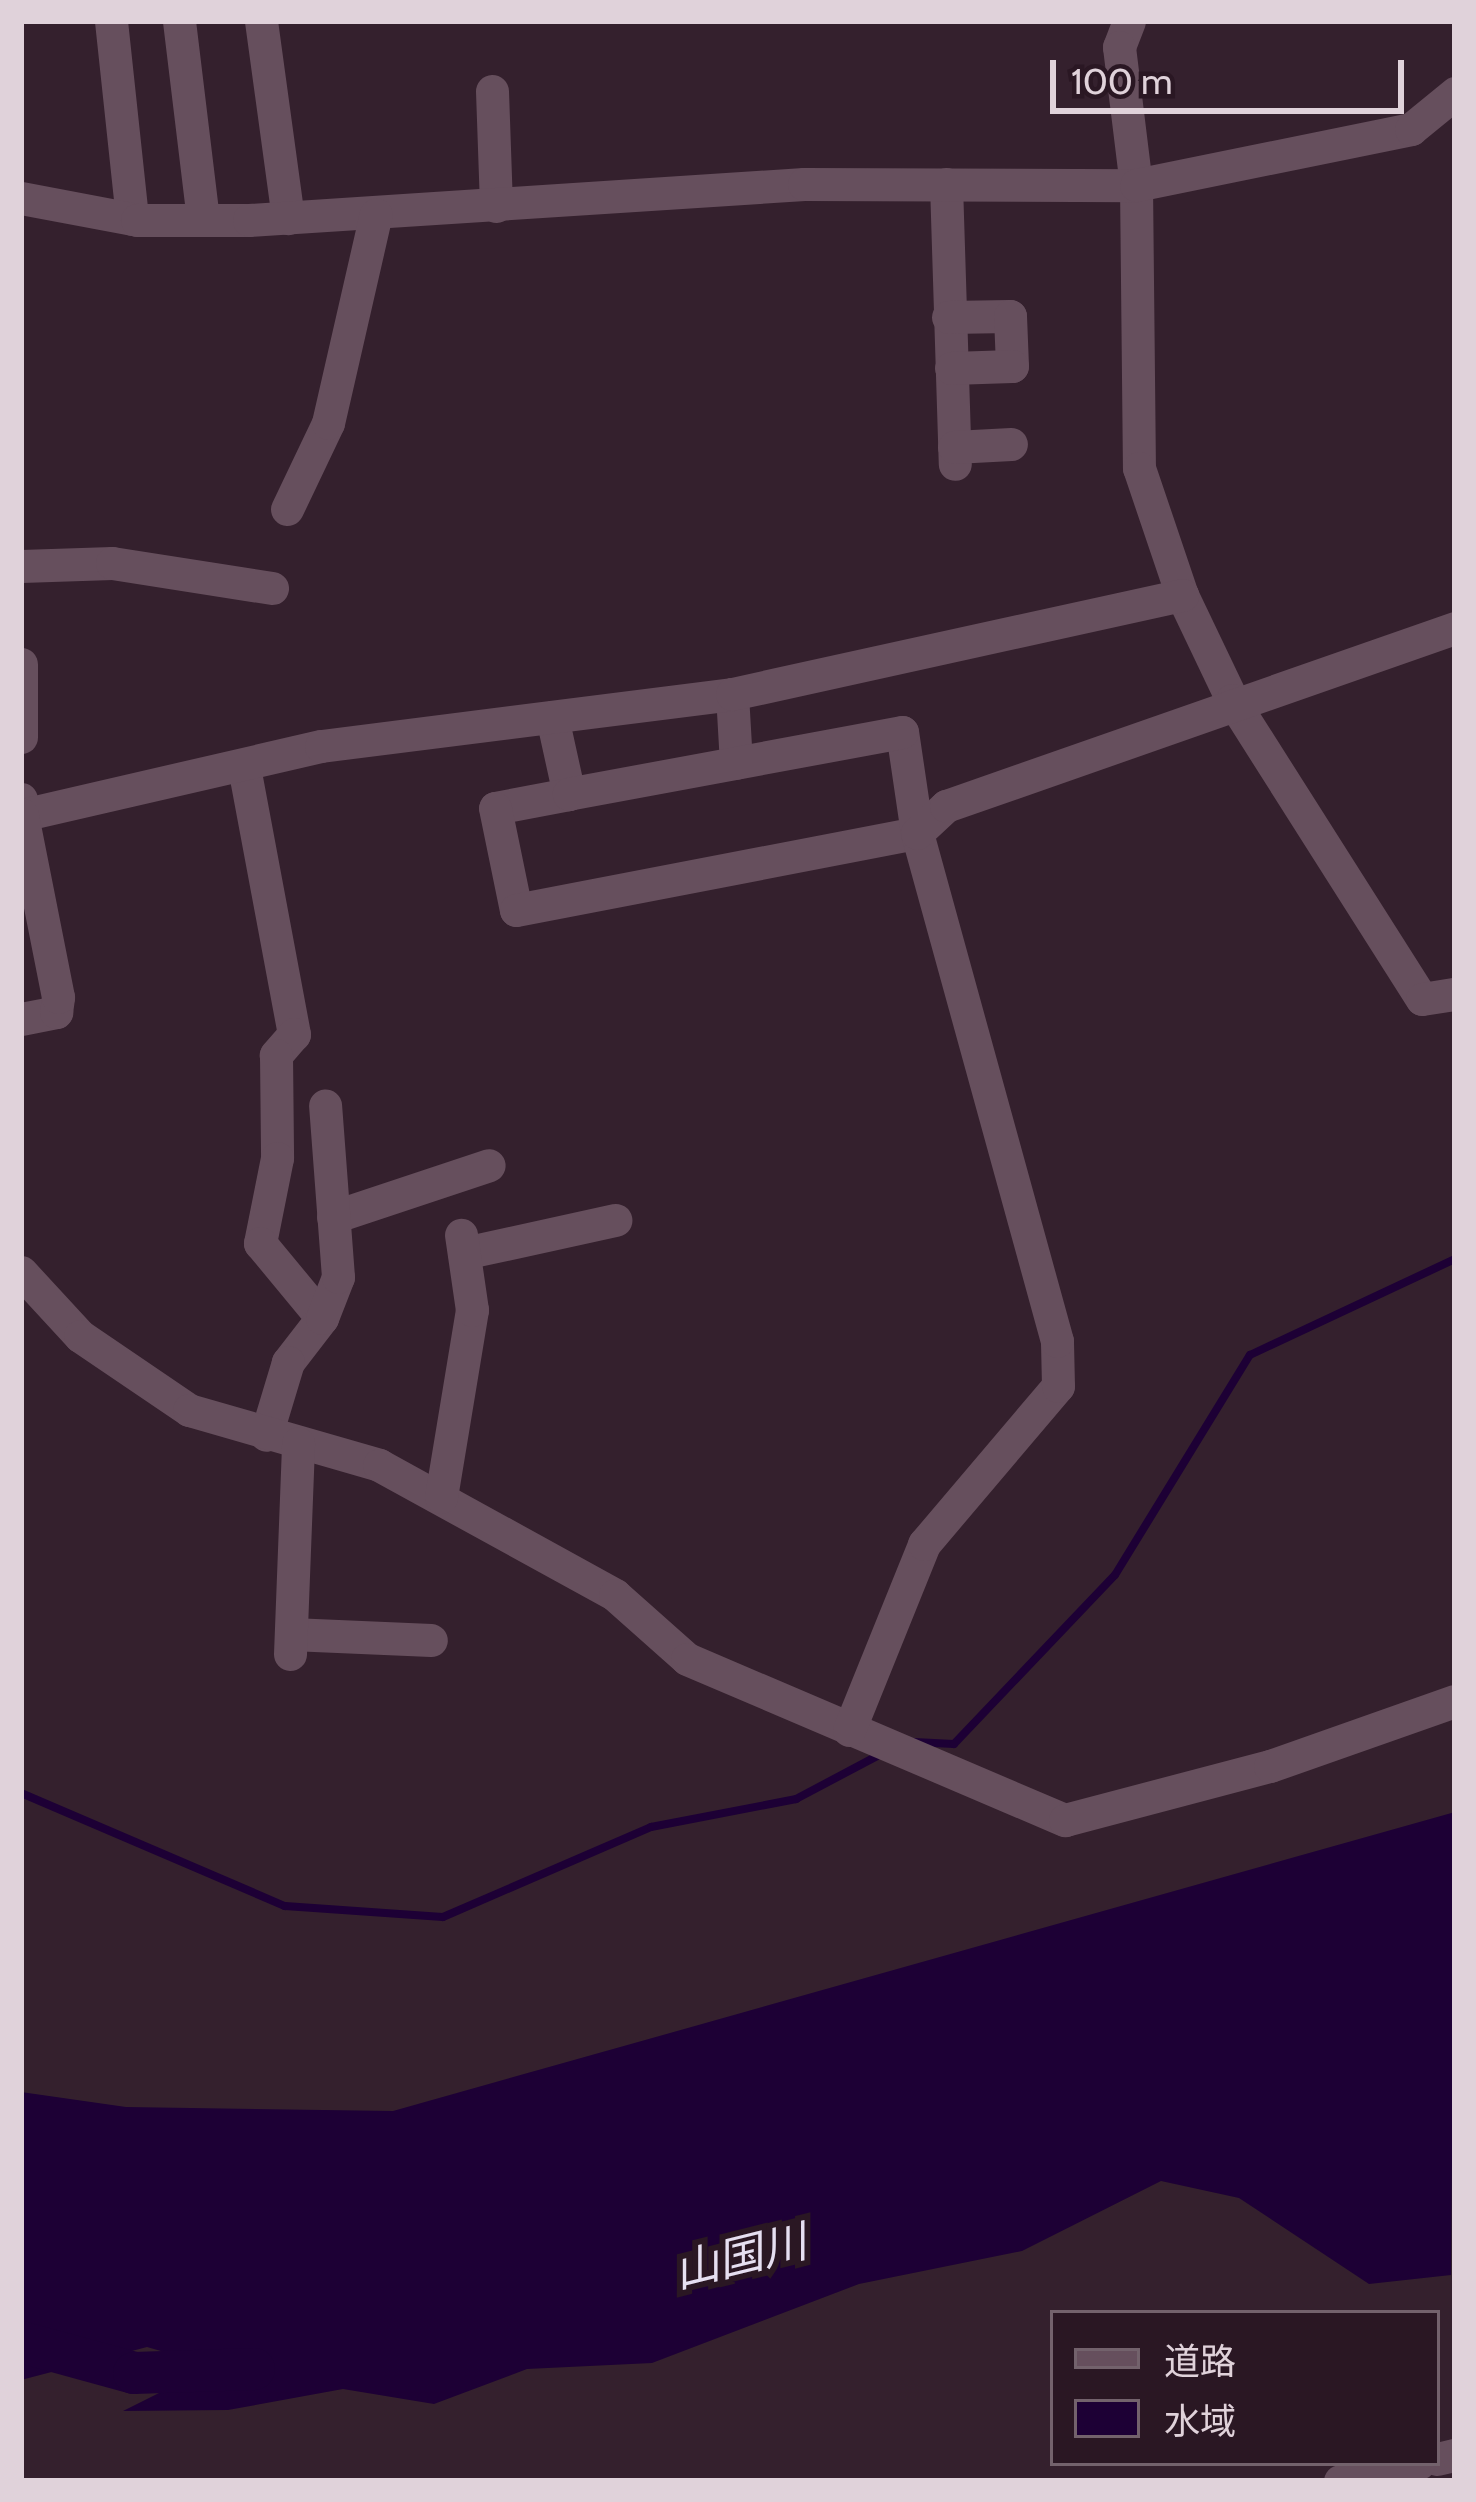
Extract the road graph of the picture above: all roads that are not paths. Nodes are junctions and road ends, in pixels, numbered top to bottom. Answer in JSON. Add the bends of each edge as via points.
{"nodes":[{"id":1,"x":111,"y":21,"type":"edge"},
{"id":2,"x":179,"y":21,"type":"edge"},
{"id":3,"x":261,"y":21,"type":"edge"},
{"id":4,"x":1129,"y":21,"type":"edge"},
{"id":5,"x":492,"y":91,"type":"dead end"},
{"id":6,"x":1455,"y":93,"type":"edge"},
{"id":7,"x":946,"y":184,"type":"junction"},
{"id":8,"x":1136,"y":184,"type":"junction"},
{"id":9,"x":21,"y":198,"type":"edge"},
{"id":10,"x":496,"y":206,"type":"junction"},
{"id":11,"x":376,"y":214,"type":"junction"},
{"id":12,"x":288,"y":218,"type":"junction"},
{"id":13,"x":131,"y":219,"type":"junction"},
{"id":14,"x":203,"y":220,"type":"junction"},
{"id":15,"x":948,"y":317,"type":"junction"},
{"id":16,"x":950,"y":368,"type":"junction"},
{"id":17,"x":1011,"y":444,"type":"dead end"},
{"id":18,"x":287,"y":509,"type":"dead end"},
{"id":19,"x":21,"y":566,"type":"edge"},
{"id":20,"x":272,"y":588,"type":"dead end"},
{"id":21,"x":1182,"y":595,"type":"junction"},
{"id":22,"x":1455,"y":628,"type":"edge"},
{"id":23,"x":21,"y":664,"type":"edge"},
{"id":24,"x":732,"y":694,"type":"junction"},
{"id":25,"x":1232,"y":700,"type":"junction"},
{"id":26,"x":552,"y":717,"type":"junction"},
{"id":27,"x":21,"y":737,"type":"edge"},
{"id":28,"x":736,"y":763,"type":"junction"},
{"id":29,"x":244,"y":767,"type":"junction"},
{"id":30,"x":569,"y":794,"type":"junction"},
{"id":31,"x":21,"y":800,"type":"edge"},
{"id":32,"x":22,"y":815,"type":"edge"},
{"id":33,"x":917,"y":833,"type":"junction"},
{"id":34,"x":35,"y":958,"type":"edge"},
{"id":35,"x":1455,"y":994,"type":"edge"},
{"id":36,"x":21,"y":1019,"type":"edge"},
{"id":37,"x":325,"y":1105,"type":"dead end"},
{"id":38,"x":489,"y":1165,"type":"dead end"},
{"id":39,"x":334,"y":1217,"type":"junction"},
{"id":40,"x":615,"y":1220,"type":"dead end"},
{"id":41,"x":21,"y":1272,"type":"edge"},
{"id":42,"x":322,"y":1318,"type":"junction"},
{"id":43,"x":282,"y":1438,"type":"junction"},
{"id":44,"x":441,"y":1497,"type":"junction"},
{"id":45,"x":431,"y":1640,"type":"dead end"},
{"id":46,"x":1455,"y":1701,"type":"edge"},
{"id":47,"x":849,"y":1730,"type":"junction"},
{"id":48,"x":1406,"y":2466,"type":"edge"},
{"id":49,"x":1340,"y":2481,"type":"edge"}],
"edges":[{"from":1,"to":13,"type":"street"},
{"from":2,"to":14,"type":"street"},
{"from":3,"to":12,"type":"street"},
{"from":4,"to":8,"type":"street","via":[[1119,47]]},
{"from":5,"to":10,"type":"street"},
{"from":6,"to":8,"type":"street","via":[[1411,129]]},
{"from":7,"to":8,"type":"street"},
{"from":7,"to":10,"type":"street"},
{"from":7,"to":15,"type":"street"},
{"from":8,"to":21,"type":"street","via":[[1139,468]]},
{"from":9,"to":13,"type":"street"},
{"from":10,"to":11,"type":"street"},
{"from":11,"to":12,"type":"street"},
{"from":11,"to":18,"type":"street","via":[[328,423]]},
{"from":12,"to":14,"type":"street"},
{"from":13,"to":14,"type":"street"},
{"from":15,"to":16,"type":"street"},
{"from":15,"to":16,"type":"street","via":[[1010,316],[1012,366]]},
{"from":16,"to":17,"type":"street","via":[[954,455]]},
{"from":19,"to":20,"type":"street","via":[[112,563]]},
{"from":21,"to":24,"type":"street"},
{"from":21,"to":25,"type":"street"},
{"from":22,"to":25,"type":"street"},
{"from":23,"to":27,"type":"street"},
{"from":24,"to":26,"type":"street"},
{"from":24,"to":28,"type":"street"},
{"from":25,"to":33,"type":"street","via":[[946,806]]},
{"from":25,"to":35,"type":"street","via":[[1422,999]]},
{"from":26,"to":29,"type":"street","via":[[321,746]]},
{"from":26,"to":30,"type":"street"},
{"from":28,"to":30,"type":"street"},
{"from":28,"to":33,"type":"street","via":[[902,732]]},
{"from":29,"to":32,"type":"street"},
{"from":29,"to":42,"type":"street","via":[[293,1034],[276,1055],[277,1158],[260,1243]]},
{"from":30,"to":33,"type":"street","via":[[495,808],[516,910]]},
{"from":31,"to":32,"type":"street"},
{"from":32,"to":34,"type":"street"},
{"from":33,"to":47,"type":"street","via":[[1057,1341],[1058,1386],[923,1544]]},
{"from":34,"to":36,"type":"street","via":[[56,1012]]},
{"from":37,"to":39,"type":"street"},
{"from":38,"to":39,"type":"street"},
{"from":39,"to":42,"type":"street","via":[[338,1277]]},
{"from":40,"to":44,"type":"street","via":[[463,1244],[472,1310]]},
{"from":41,"to":43,"type":"street","via":[[139,1382]]},
{"from":42,"to":43,"type":"street","via":[[288,1362]]},
{"from":43,"to":44,"type":"street"},
{"from":43,"to":45,"type":"street","via":[[291,1644]]},
{"from":44,"to":47,"type":"street","via":[[615,1595],[687,1659]]},
{"from":46,"to":47,"type":"street","via":[[1270,1766],[1065,1820]]},
{"from":48,"to":49,"type":"street"}]}
